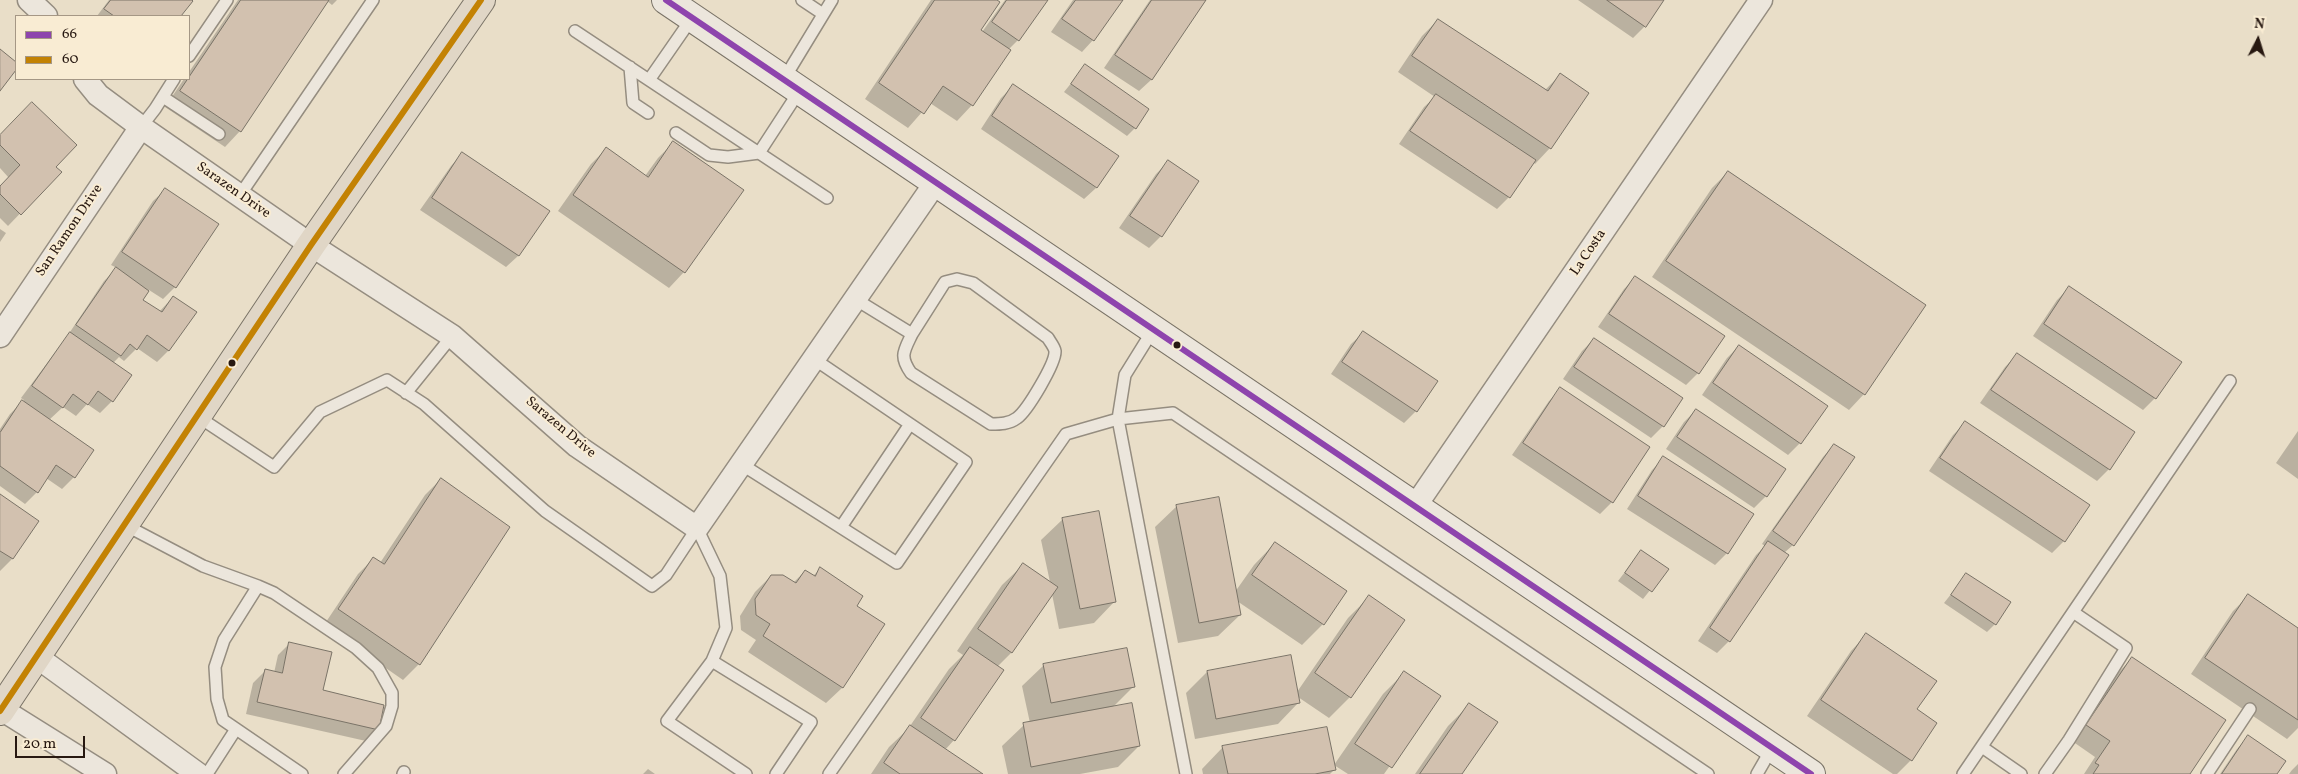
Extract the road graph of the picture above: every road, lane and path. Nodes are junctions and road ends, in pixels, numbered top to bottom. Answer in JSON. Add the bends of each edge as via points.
{"nodes":[{"id":1,"x":29,"y":0,"type":"edge"},
{"id":2,"x":227,"y":0,"type":"edge"},
{"id":3,"x":373,"y":0,"type":"edge"},
{"id":4,"x":481,"y":0,"type":"edge"},
{"id":5,"x":666,"y":0,"type":"edge"},
{"id":6,"x":802,"y":0,"type":"edge"},
{"id":7,"x":832,"y":0,"type":"edge"},
{"id":8,"x":1762,"y":0,"type":"edge"},
{"id":9,"x":823,"y":14,"type":"junction"},
{"id":10,"x":45,"y":15,"type":"edge"},
{"id":11,"x":692,"y":18,"type":"junction"},
{"id":12,"x":575,"y":31,"type":"dead end"},
{"id":13,"x":190,"y":55,"type":"edge"},
{"id":14,"x":630,"y":68,"type":"junction"},
{"id":15,"x":86,"y":80,"type":"edge"},
{"id":16,"x":173,"y":80,"type":"edge"},
{"id":17,"x":649,"y":80,"type":"junction"},
{"id":18,"x":792,"y":85,"type":"junction"},
{"id":19,"x":163,"y":96,"type":"junction"},
{"id":20,"x":648,"y":113,"type":"dead end"},
{"id":21,"x":141,"y":127,"type":"junction"},
{"id":22,"x":676,"y":133,"type":"dead end"},
{"id":23,"x":219,"y":134,"type":"dead end"},
{"id":24,"x":759,"y":152,"type":"junction"},
{"id":25,"x":936,"y":182,"type":"junction"},
{"id":26,"x":240,"y":195,"type":"junction"},
{"id":27,"x":827,"y":198,"type":"dead end"},
{"id":28,"x":311,"y":245,"type":"junction"},
{"id":29,"x":855,"y":299,"type":"junction"},
{"id":30,"x":1154,"y":328,"type":"junction"},
{"id":31,"x":912,"y":334,"type":"junction"},
{"id":32,"x":0,"y":336,"type":"edge"},
{"id":33,"x":452,"y":336,"type":"junction"},
{"id":34,"x":814,"y":359,"type":"junction"},
{"id":35,"x":2230,"y":381,"type":"dead end"},
{"id":36,"x":406,"y":393,"type":"junction"},
{"id":37,"x":197,"y":416,"type":"junction"},
{"id":38,"x":1118,"y":419,"type":"junction"},
{"id":39,"x":910,"y":424,"type":"junction"},
{"id":40,"x":742,"y":464,"type":"junction"},
{"id":41,"x":1416,"y":505,"type":"junction"},
{"id":42,"x":125,"y":525,"type":"junction"},
{"id":43,"x":841,"y":527,"type":"junction"},
{"id":44,"x":697,"y":528,"type":"junction"},
{"id":45,"x":258,"y":586,"type":"junction"},
{"id":46,"x":2073,"y":612,"type":"junction"},
{"id":47,"x":38,"y":657,"type":"junction"},
{"id":48,"x":712,"y":661,"type":"junction"},
{"id":49,"x":2250,"y":709,"type":"dead end"},
{"id":50,"x":0,"y":710,"type":"edge"},
{"id":51,"x":236,"y":729,"type":"junction"},
{"id":52,"x":1982,"y":747,"type":"junction"},
{"id":53,"x":1772,"y":748,"type":"junction"},
{"id":54,"x":105,"y":774,"type":"edge"},
{"id":55,"x":198,"y":774,"type":"edge"},
{"id":56,"x":207,"y":774,"type":"edge"},
{"id":57,"x":302,"y":774,"type":"edge"},
{"id":58,"x":344,"y":774,"type":"edge"},
{"id":59,"x":746,"y":774,"type":"edge"},
{"id":60,"x":776,"y":774,"type":"edge"},
{"id":61,"x":829,"y":774,"type":"edge"},
{"id":62,"x":1186,"y":774,"type":"edge"},
{"id":63,"x":1708,"y":774,"type":"edge"},
{"id":64,"x":1757,"y":774,"type":"edge"},
{"id":65,"x":1811,"y":774,"type":"edge"},
{"id":66,"x":1963,"y":774,"type":"edge"},
{"id":67,"x":2022,"y":774,"type":"edge"},
{"id":68,"x":2045,"y":774,"type":"edge"},
{"id":69,"x":2207,"y":774,"type":"edge"}],
"edges":[{"from":1,"to":10,"type":"street"},
{"from":2,"to":13,"type":"lane"},
{"from":3,"to":26,"type":"lane"},
{"from":4,"to":28,"type":"main road"},
{"from":5,"to":11,"type":"main road"},
{"from":6,"to":9,"type":"lane"},
{"from":7,"to":9,"type":"lane"},
{"from":8,"to":41,"type":"street","name":"La Costa"},
{"from":9,"to":18,"type":"lane"},
{"from":11,"to":17,"type":"lane"},
{"from":11,"to":18,"type":"main road"},
{"from":12,"to":14,"type":"lane"},
{"from":14,"to":17,"type":"lane"},
{"from":14,"to":20,"type":"lane","via":[[634,102]]},
{"from":15,"to":21,"type":"street","name":"Sarazen Drive","via":[[98,96]]},
{"from":16,"to":19,"type":"lane"},
{"from":17,"to":24,"type":"lane"},
{"from":18,"to":24,"type":"lane"},
{"from":18,"to":25,"type":"main road"},
{"from":19,"to":21,"type":"lane"},
{"from":19,"to":23,"type":"lane"},
{"from":21,"to":26,"type":"street","name":"Sarazen Drive"},
{"from":21,"to":32,"type":"street","name":"San Ramon Drive"},
{"from":22,"to":24,"type":"lane","via":[[709,155],[728,157]]},
{"from":24,"to":27,"type":"lane"},
{"from":25,"to":29,"type":"street"},
{"from":25,"to":30,"type":"main road"},
{"from":26,"to":28,"type":"street","name":"Sarazen Drive"},
{"from":28,"to":33,"type":"street","name":"Sarazen Drive"},
{"from":28,"to":37,"type":"main road"},
{"from":29,"to":31,"type":"lane"},
{"from":29,"to":34,"type":"street"},
{"from":30,"to":38,"type":"lane","via":[[1125,375]]},
{"from":30,"to":41,"type":"main road"},
{"from":31,"to":31,"type":"lane","via":[[903,352],[904,362],[911,373],[991,424],[1004,424],[1017,418],[1055,358],[1055,349],[1048,338],[964,279],[945,282]]},
{"from":33,"to":36,"type":"lane"},
{"from":33,"to":44,"type":"street","name":"Sarazen Drive","via":[[576,446]]},
{"from":34,"to":39,"type":"lane"},
{"from":34,"to":40,"type":"street"},
{"from":35,"to":46,"type":"lane"},
{"from":36,"to":37,"type":"lane","via":[[387,380],[320,412],[274,467]]},
{"from":36,"to":44,"type":"lane","via":[[424,404],[545,511],[652,586],[666,576]]},
{"from":37,"to":42,"type":"main road"},
{"from":38,"to":61,"type":"lane","via":[[1066,434]]},
{"from":38,"to":62,"type":"lane"},
{"from":38,"to":63,"type":"lane","via":[[1173,413]]},
{"from":39,"to":43,"type":"lane"},
{"from":39,"to":43,"type":"lane","via":[[966,462],[897,563]]},
{"from":40,"to":43,"type":"lane"},
{"from":40,"to":44,"type":"street"},
{"from":41,"to":53,"type":"main road"},
{"from":42,"to":45,"type":"lane","via":[[203,566]]},
{"from":42,"to":47,"type":"main road"},
{"from":44,"to":48,"type":"lane","via":[[720,576],[726,628]]},
{"from":45,"to":51,"type":"lane","via":[[224,640],[215,667],[217,699],[223,720]]},
{"from":45,"to":58,"type":"lane","via":[[274,593],[356,648],[378,668],[392,693],[386,726]]},
{"from":46,"to":52,"type":"lane"},
{"from":46,"to":68,"type":"lane","via":[[2126,648]]},
{"from":47,"to":50,"type":"main road"},
{"from":47,"to":55,"type":"street"},
{"from":48,"to":59,"type":"lane","via":[[667,721]]},
{"from":48,"to":60,"type":"lane","via":[[811,722]]},
{"from":49,"to":69,"type":"lane"},
{"from":50,"to":54,"type":"street"},
{"from":51,"to":56,"type":"lane"},
{"from":51,"to":57,"type":"lane"},
{"from":52,"to":66,"type":"lane"},
{"from":52,"to":67,"type":"lane"},
{"from":53,"to":64,"type":"lane"},
{"from":53,"to":65,"type":"main road"}]}
